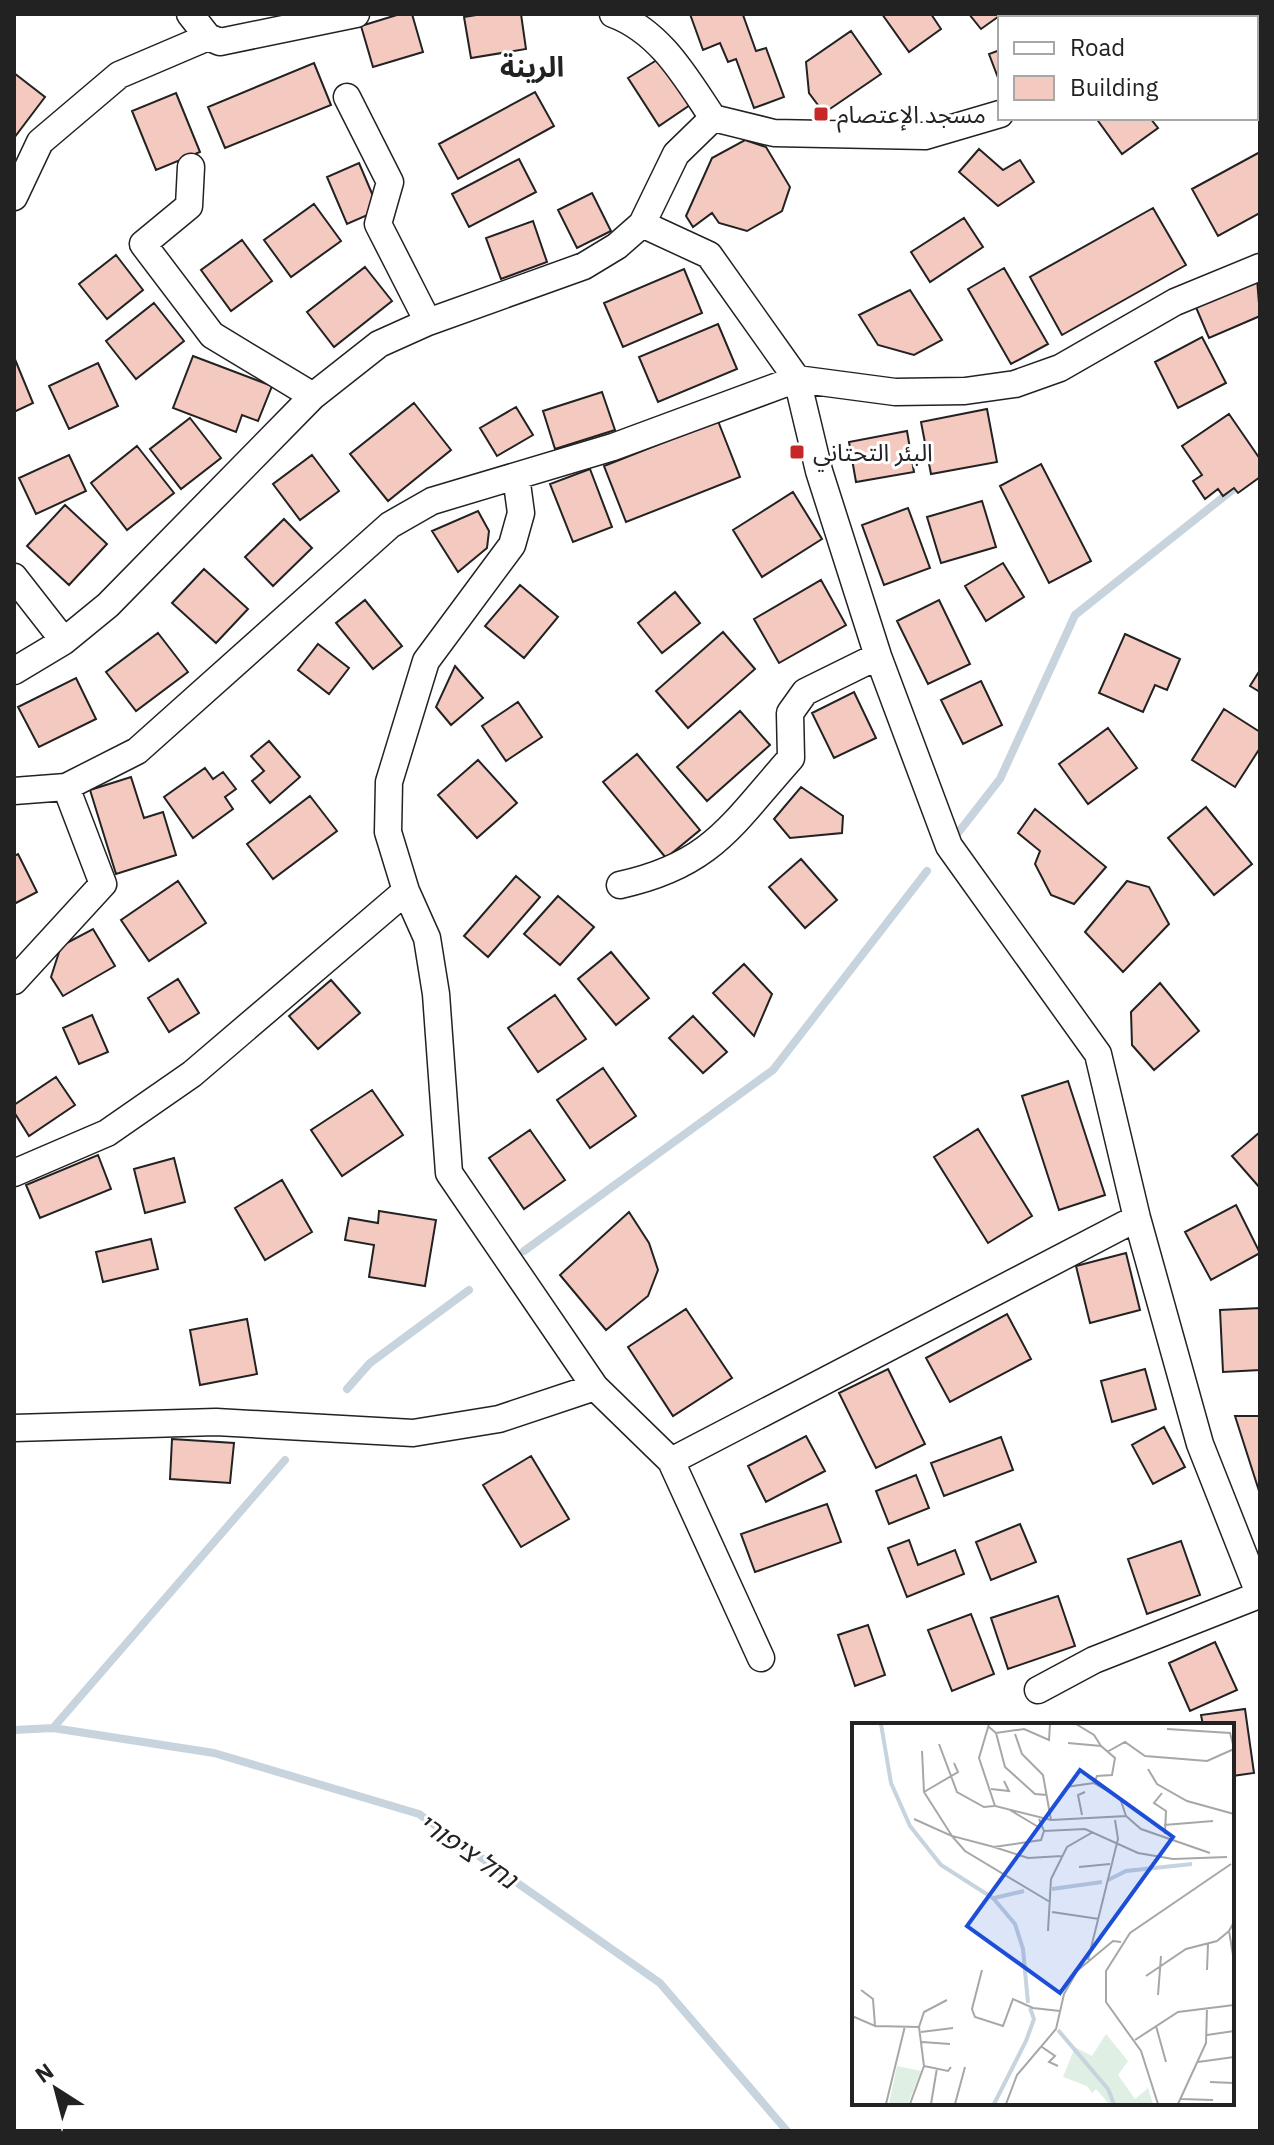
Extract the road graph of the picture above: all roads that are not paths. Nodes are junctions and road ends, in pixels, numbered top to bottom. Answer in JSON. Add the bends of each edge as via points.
{"nodes":[{"id":1,"x":190,"y":14,"type":"edge"},
{"id":2,"x":356,"y":14,"type":"edge"},
{"id":3,"x":613,"y":14,"type":"edge"},
{"id":4,"x":208,"y":37,"type":"junction"},
{"id":5,"x":347,"y":97,"type":"dead end"},
{"id":6,"x":998,"y":115,"type":"edge"},
{"id":7,"x":713,"y":118,"type":"junction"},
{"id":8,"x":191,"y":167,"type":"dead end"},
{"id":9,"x":14,"y":197,"type":"edge"},
{"id":10,"x":642,"y":224,"type":"junction"},
{"id":11,"x":1260,"y":267,"type":"edge"},
{"id":12,"x":428,"y":322,"type":"junction"},
{"id":13,"x":797,"y":379,"type":"junction"},
{"id":14,"x":313,"y":396,"type":"junction"},
{"id":15,"x":516,"y":476,"type":"junction"},
{"id":16,"x":14,"y":577,"type":"edge"},
{"id":17,"x":64,"y":641,"type":"junction"},
{"id":18,"x":878,"y":656,"type":"junction"},
{"id":19,"x":14,"y":671,"type":"edge"},
{"id":20,"x":66,"y":787,"type":"junction"},
{"id":21,"x":15,"y":792,"type":"edge"},
{"id":22,"x":620,"y":885,"type":"dead end"},
{"id":23,"x":406,"y":891,"type":"junction"},
{"id":24,"x":14,"y":981,"type":"edge"},
{"id":25,"x":14,"y":1173,"type":"edge"},
{"id":26,"x":1137,"y":1218,"type":"junction"},
{"id":27,"x":595,"y":1387,"type":"junction"},
{"id":28,"x":14,"y":1428,"type":"edge"},
{"id":29,"x":671,"y":1461,"type":"junction"},
{"id":30,"x":1260,"y":1596,"type":"edge"},
{"id":31,"x":761,"y":1658,"type":"dead end"},
{"id":32,"x":1038,"y":1690,"type":"dead end"}],
"edges":[{"from":1,"to":4,"type":"street"},
{"from":2,"to":4,"type":"street","via":[[242,40]]},
{"from":3,"to":7,"type":"street","via":[[629,20],[670,54]]},
{"from":4,"to":9,"type":"street","via":[[119,75],[40,142]]},
{"from":5,"to":12,"type":"street","via":[[390,182],[378,224]]},
{"from":6,"to":7,"type":"street","via":[[925,136],[774,133]]},
{"from":7,"to":10,"type":"street","via":[[676,154]]},
{"from":8,"to":14,"type":"street","via":[[189,206],[143,244],[212,335]]},
{"from":10,"to":12,"type":"street","via":[[584,266]]},
{"from":10,"to":13,"type":"street","via":[[709,255]]},
{"from":11,"to":13,"type":"street","via":[[1175,302],[1060,368],[1015,384],[895,392]]},
{"from":12,"to":14,"type":"street","via":[[379,344]]},
{"from":13,"to":15,"type":"street","via":[[613,447]]},
{"from":13,"to":18,"type":"street","via":[[819,471]]},
{"from":14,"to":17,"type":"street","via":[[108,605]]},
{"from":15,"to":20,"type":"street","via":[[432,501],[390,525],[137,751]]},
{"from":15,"to":23,"type":"street","via":[[521,513],[512,545],[426,661],[389,782],[388,832]]},
{"from":16,"to":17,"type":"street"},
{"from":17,"to":19,"type":"street"},
{"from":18,"to":22,"type":"street","via":[[805,692],[790,713],[791,758],[728,831],[694,860]]},
{"from":18,"to":26,"type":"street","via":[[949,846],[1098,1054]]},
{"from":20,"to":21,"type":"street"},
{"from":20,"to":24,"type":"street","via":[[103,884]]},
{"from":23,"to":25,"type":"street","via":[[192,1074],[107,1133]]},
{"from":23,"to":27,"type":"street","via":[[430,952],[449,1173]]},
{"from":26,"to":29,"type":"street"},
{"from":26,"to":30,"type":"street","via":[[1200,1444]]},
{"from":27,"to":28,"type":"street","via":[[499,1419],[413,1433],[216,1422]]},
{"from":27,"to":29,"type":"street"},
{"from":29,"to":31,"type":"street"},
{"from":30,"to":32,"type":"street","via":[[1094,1660]]}]}
